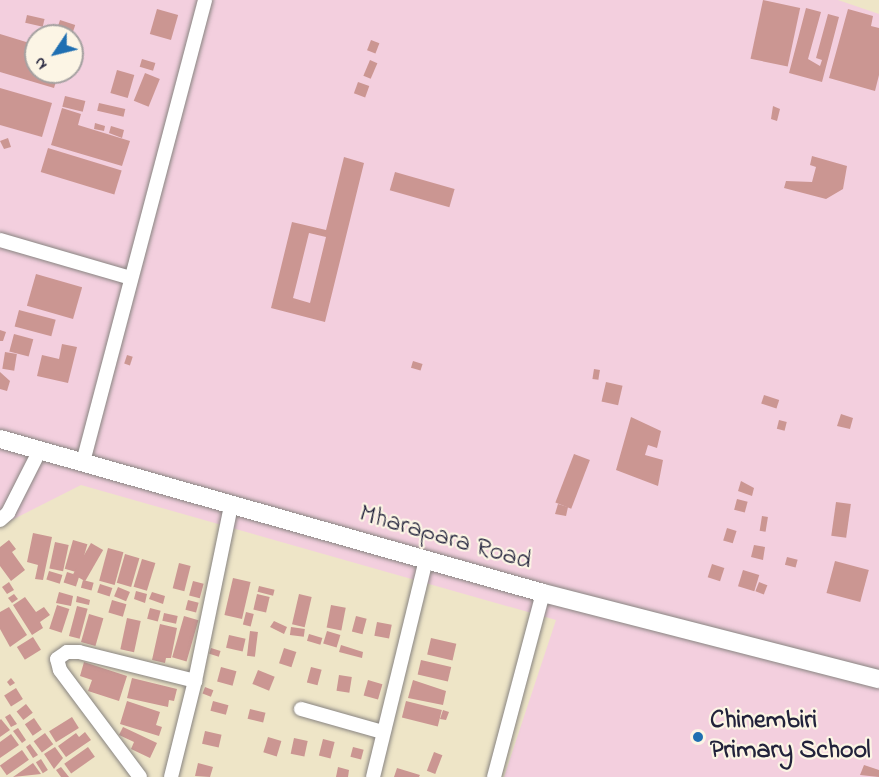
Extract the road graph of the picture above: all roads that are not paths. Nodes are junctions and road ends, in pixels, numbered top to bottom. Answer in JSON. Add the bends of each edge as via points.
{"nodes":[{"id":1,"x":206,"y":0,"type":"edge"},
{"id":2,"x":0,"y":240,"type":"edge"},
{"id":3,"x":130,"y":278,"type":"junction"},
{"id":4,"x":0,"y":439,"type":"edge"},
{"id":5,"x":40,"y":450,"type":"junction"},
{"id":6,"x":83,"y":462,"type":"junction"},
{"id":7,"x":231,"y":505,"type":"junction"},
{"id":8,"x":0,"y":520,"type":"edge"},
{"id":9,"x":426,"y":559,"type":"junction"},
{"id":10,"x":543,"y":593,"type":"junction"},
{"id":11,"x":879,"y":679,"type":"edge"},
{"id":12,"x":195,"y":681,"type":"junction"},
{"id":13,"x":302,"y":709,"type":"dead end"},
{"id":14,"x":383,"y":732,"type":"junction"},
{"id":15,"x":140,"y":777,"type":"edge"},
{"id":16,"x":171,"y":777,"type":"edge"},
{"id":17,"x":373,"y":777,"type":"edge"},
{"id":18,"x":494,"y":777,"type":"edge"}],
"edges":[{"from":1,"to":3,"type":"street"},
{"from":2,"to":3,"type":"street"},
{"from":3,"to":6,"type":"street"},
{"from":4,"to":5,"type":"main road","name":"Mharapara Road"},
{"from":5,"to":6,"type":"main road","name":"Mharapara Road"},
{"from":5,"to":8,"type":"street","via":[[8,513]]},
{"from":6,"to":7,"type":"main road","name":"Mharapara Road"},
{"from":7,"to":9,"type":"main road","name":"Mharapara Road"},
{"from":7,"to":12,"type":"street"},
{"from":9,"to":10,"type":"main road","name":"Mharapara Road"},
{"from":9,"to":14,"type":"street"},
{"from":10,"to":11,"type":"main road","name":"Mharapara Road"},
{"from":10,"to":18,"type":"street"},
{"from":12,"to":15,"type":"street","via":[[78,652],[67,652],[57,659],[60,670]]},
{"from":12,"to":16,"type":"street"},
{"from":13,"to":14,"type":"street"},
{"from":14,"to":17,"type":"street"}]}
